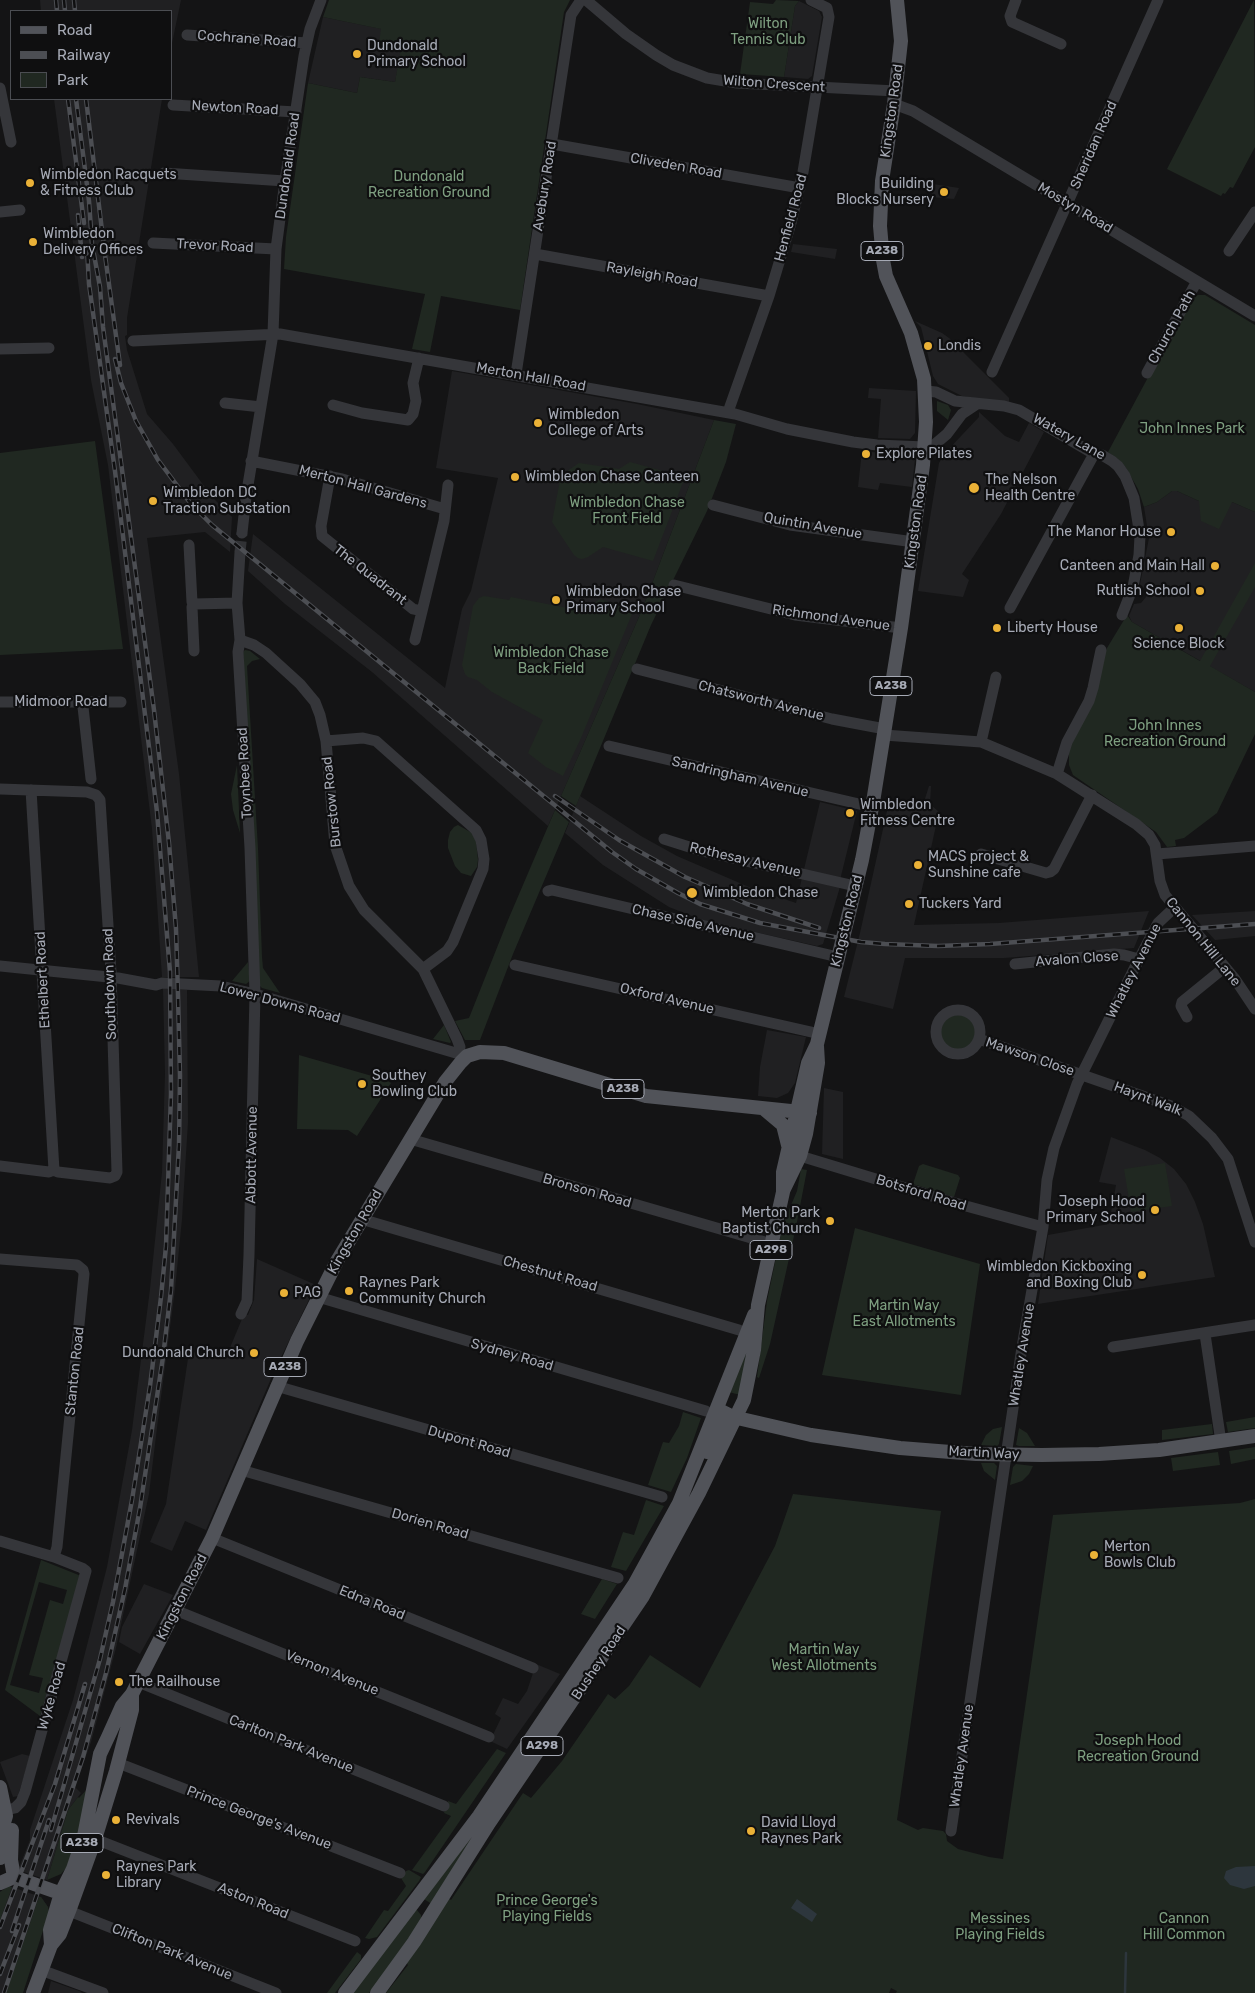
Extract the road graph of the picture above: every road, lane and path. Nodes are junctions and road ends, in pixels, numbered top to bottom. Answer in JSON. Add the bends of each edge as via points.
{"nodes":[{"id":1,"x":321,"y":0,"type":"edge"},
{"id":2,"x":581,"y":0,"type":"edge"},
{"id":3,"x":586,"y":0,"type":"edge"},
{"id":4,"x":811,"y":0,"type":"edge"},
{"id":5,"x":897,"y":0,"type":"edge"},
{"id":6,"x":1016,"y":0,"type":"edge"},
{"id":7,"x":1158,"y":0,"type":"edge"},
{"id":8,"x":187,"y":35,"type":"dead end"},
{"id":9,"x":307,"y":44,"type":"junction"},
{"id":10,"x":1061,"y":44,"type":"dead end"},
{"id":11,"x":818,"y":87,"type":"junction"},
{"id":12,"x":0,"y":92,"type":"edge"},
{"id":13,"x":895,"y":98,"type":"junction"},
{"id":14,"x":173,"y":105,"type":"dead end"},
{"id":15,"x":296,"y":112,"type":"junction"},
{"id":16,"x":11,"y":142,"type":"dead end"},
{"id":17,"x":552,"y":144,"type":"junction"},
{"id":18,"x":164,"y":174,"type":"dead end"},
{"id":19,"x":285,"y":181,"type":"junction"},
{"id":20,"x":800,"y":188,"type":"junction"},
{"id":21,"x":1068,"y":204,"type":"junction"},
{"id":22,"x":20,"y":210,"type":"dead end"},
{"id":23,"x":0,"y":212,"type":"edge"},
{"id":24,"x":1255,"y":212,"type":"edge"},
{"id":25,"x":153,"y":243,"type":"dead end"},
{"id":26,"x":276,"y":249,"type":"junction"},
{"id":27,"x":1229,"y":251,"type":"dead end"},
{"id":28,"x":535,"y":254,"type":"junction"},
{"id":29,"x":1197,"y":281,"type":"junction"},
{"id":30,"x":769,"y":296,"type":"junction"},
{"id":31,"x":1255,"y":316,"type":"edge"},
{"id":32,"x":273,"y":334,"type":"junction"},
{"id":33,"x":133,"y":341,"type":"dead end"},
{"id":34,"x":49,"y":348,"type":"dead end"},
{"id":35,"x":0,"y":349,"type":"edge"},
{"id":36,"x":419,"y":358,"type":"junction"},
{"id":37,"x":992,"y":372,"type":"dead end"},
{"id":38,"x":1147,"y":373,"type":"dead end"},
{"id":39,"x":516,"y":374,"type":"junction"},
{"id":40,"x":926,"y":391,"type":"junction"},
{"id":41,"x":955,"y":401,"type":"junction"},
{"id":42,"x":225,"y":403,"type":"dead end"},
{"id":43,"x":976,"y":404,"type":"junction"},
{"id":44,"x":333,"y":405,"type":"dead end"},
{"id":45,"x":260,"y":407,"type":"junction"},
{"id":46,"x":728,"y":412,"type":"junction"},
{"id":47,"x":957,"y":418,"type":"junction"},
{"id":48,"x":925,"y":448,"type":"junction"},
{"id":49,"x":1094,"y":454,"type":"junction"},
{"id":50,"x":251,"y":461,"type":"junction"},
{"id":51,"x":330,"y":476,"type":"junction"},
{"id":52,"x":448,"y":485,"type":"dead end"},
{"id":53,"x":713,"y":505,"type":"dead end"},
{"id":54,"x":445,"y":509,"type":"junction"},
{"id":55,"x":242,"y":533,"type":"tunnel mouth"},
{"id":56,"x":914,"y":542,"type":"junction"},
{"id":57,"x":188,"y":545,"type":"dead end"},
{"id":58,"x":240,"y":552,"type":"tunnel mouth"},
{"id":59,"x":674,"y":585,"type":"dead end"},
{"id":60,"x":237,"y":603,"type":"junction"},
{"id":61,"x":194,"y":604,"type":"junction"},
{"id":62,"x":1010,"y":608,"type":"dead end"},
{"id":63,"x":422,"y":611,"type":"junction"},
{"id":64,"x":1122,"y":615,"type":"dead end"},
{"id":65,"x":901,"y":628,"type":"junction"},
{"id":66,"x":240,"y":640,"type":"junction"},
{"id":67,"x":415,"y":640,"type":"dead end"},
{"id":68,"x":1101,"y":650,"type":"dead end"},
{"id":69,"x":194,"y":651,"type":"dead end"},
{"id":70,"x":637,"y":669,"type":"dead end"},
{"id":71,"x":996,"y":677,"type":"dead end"},
{"id":72,"x":0,"y":702,"type":"edge"},
{"id":73,"x":121,"y":702,"type":"dead end"},
{"id":74,"x":81,"y":703,"type":"junction"},
{"id":75,"x":885,"y":732,"type":"junction"},
{"id":76,"x":326,"y":741,"type":"junction"},
{"id":77,"x":981,"y":742,"type":"junction"},
{"id":78,"x":609,"y":746,"type":"dead end"},
{"id":79,"x":1057,"y":774,"type":"junction"},
{"id":80,"x":91,"y":779,"type":"dead end"},
{"id":81,"x":0,"y":789,"type":"edge"},
{"id":82,"x":32,"y":790,"type":"junction"},
{"id":83,"x":1092,"y":795,"type":"junction"},
{"id":84,"x":872,"y":807,"type":"junction"},
{"id":85,"x":664,"y":839,"type":"dead end"},
{"id":86,"x":1255,"y":846,"type":"edge"},
{"id":87,"x":981,"y":854,"type":"dead end"},
{"id":88,"x":1157,"y":854,"type":"junction"},
{"id":89,"x":855,"y":886,"type":"junction"},
{"id":90,"x":548,"y":891,"type":"dead end"},
{"id":91,"x":1174,"y":908,"type":"junction"},
{"id":92,"x":838,"y":957,"type":"junction"},
{"id":93,"x":1139,"y":959,"type":"junction"},
{"id":94,"x":1015,"y":964,"type":"dead end"},
{"id":95,"x":515,"y":965,"type":"dead end"},
{"id":96,"x":0,"y":966,"type":"edge"},
{"id":97,"x":1225,"y":967,"type":"junction"},
{"id":98,"x":423,"y":969,"type":"junction"},
{"id":99,"x":43,"y":971,"type":"junction"},
{"id":100,"x":111,"y":977,"type":"junction"},
{"id":101,"x":255,"y":994,"type":"junction"},
{"id":102,"x":1254,"y":1006,"type":"edge"},
{"id":103,"x":1187,"y":1017,"type":"dead end"},
{"id":104,"x":818,"y":1039,"type":"junction"},
{"id":105,"x":979,"y":1039,"type":"dead end"},
{"id":106,"x":463,"y":1055,"type":"junction"},
{"id":107,"x":1082,"y":1075,"type":"junction"},
{"id":108,"x":764,"y":1108,"type":"junction"},
{"id":109,"x":804,"y":1113,"type":"junction"},
{"id":110,"x":410,"y":1139,"type":"junction"},
{"id":111,"x":788,"y":1146,"type":"junction"},
{"id":112,"x":800,"y":1156,"type":"junction"},
{"id":113,"x":0,"y":1166,"type":"edge"},
{"id":114,"x":54,"y":1170,"type":"junction"},
{"id":115,"x":783,"y":1192,"type":"junction"},
{"id":116,"x":361,"y":1219,"type":"junction"},
{"id":117,"x":1043,"y":1227,"type":"junction"},
{"id":118,"x":765,"y":1242,"type":"dead end"},
{"id":119,"x":1255,"y":1242,"type":"edge"},
{"id":120,"x":0,"y":1260,"type":"edge"},
{"id":121,"x":318,"y":1297,"type":"junction"},
{"id":122,"x":758,"y":1305,"type":"junction"},
{"id":123,"x":241,"y":1314,"type":"dead end"},
{"id":124,"x":1255,"y":1325,"type":"edge"},
{"id":125,"x":739,"y":1330,"type":"dead end"},
{"id":126,"x":1205,"y":1334,"type":"junction"},
{"id":127,"x":1113,"y":1347,"type":"dead end"},
{"id":128,"x":276,"y":1386,"type":"junction"},
{"id":129,"x":711,"y":1410,"type":"junction"},
{"id":130,"x":735,"y":1418,"type":"junction"},
{"id":131,"x":1255,"y":1436,"type":"edge"},
{"id":132,"x":1220,"y":1442,"type":"junction"},
{"id":133,"x":1006,"y":1455,"type":"junction"},
{"id":134,"x":241,"y":1470,"type":"junction"},
{"id":135,"x":693,"y":1471,"type":"junction"},
{"id":136,"x":662,"y":1497,"type":"dead end"},
{"id":137,"x":212,"y":1538,"type":"junction"},
{"id":138,"x":0,"y":1541,"type":"edge"},
{"id":139,"x":54,"y":1557,"type":"junction"},
{"id":140,"x":618,"y":1578,"type":"dead end"},
{"id":141,"x":175,"y":1610,"type":"junction"},
{"id":142,"x":533,"y":1668,"type":"dead end"},
{"id":143,"x":135,"y":1688,"type":"junction"},
{"id":144,"x":108,"y":1737,"type":"junction"},
{"id":145,"x":489,"y":1737,"type":"dead end"},
{"id":146,"x":123,"y":1744,"type":"junction"},
{"id":147,"x":118,"y":1765,"type":"junction"},
{"id":148,"x":97,"y":1768,"type":"junction"},
{"id":149,"x":0,"y":1787,"type":"edge"},
{"id":150,"x":444,"y":1806,"type":"dead end"},
{"id":151,"x":6,"y":1813,"type":"junction"},
{"id":152,"x":951,"y":1831,"type":"dead end"},
{"id":153,"x":95,"y":1839,"type":"junction"},
{"id":154,"x":0,"y":1858,"type":"edge"},
{"id":155,"x":400,"y":1873,"type":"dead end"},
{"id":156,"x":14,"y":1877,"type":"junction"},
{"id":157,"x":0,"y":1883,"type":"edge"},
{"id":158,"x":68,"y":1901,"type":"junction"},
{"id":159,"x":412,"y":1902,"type":"junction"},
{"id":160,"x":432,"y":1914,"type":"junction"},
{"id":161,"x":355,"y":1941,"type":"dead end"},
{"id":162,"x":51,"y":1945,"type":"junction"},
{"id":163,"x":41,"y":1970,"type":"junction"},
{"id":164,"x":33,"y":1993,"type":"edge"},
{"id":165,"x":103,"y":1993,"type":"edge"},
{"id":166,"x":276,"y":1993,"type":"edge"},
{"id":167,"x":345,"y":1993,"type":"edge"},
{"id":168,"x":377,"y":1993,"type":"edge"}],
"edges":[{"from":1,"to":9,"type":"street","name":"Dundonald Road"},
{"from":2,"to":17,"type":"street","name":"Avebury Road","via":[[571,15]]},
{"from":3,"to":11,"type":"street","name":"Wilton Crescent","via":[[642,46],[664,60],[707,78],[737,83]]},
{"from":4,"to":11,"type":"street","name":"Henfield Road","via":[[827,8],[830,18]]},
{"from":5,"to":13,"type":"main road","name":"Kingston Road","number":"A238","via":[[901,41]]},
{"from":6,"to":10,"type":"street","via":[[1010,16],[1012,22]]},
{"from":7,"to":21,"type":"street","name":"Sheridan Road"},
{"from":8,"to":9,"type":"street","name":"Cochrane Road"},
{"from":9,"to":15,"type":"street","name":"Dundonald Road"},
{"from":11,"to":13,"type":"street","name":"Wilton Crescent"},
{"from":11,"to":20,"type":"street","name":"Henfield Road"},
{"from":12,"to":16,"type":"street"},
{"from":13,"to":21,"type":"street","name":"Mostyn Road"},
{"from":13,"to":40,"type":"main road","name":"Kingston Road","number":"A238","via":[[881,192],[883,260],[891,289],[911,333]]},
{"from":14,"to":15,"type":"street","name":"Newton Road"},
{"from":15,"to":19,"type":"street","name":"Dundonald Road"},
{"from":17,"to":20,"type":"street","name":"Cliveden Road"},
{"from":17,"to":28,"type":"street","name":"Avebury Road"},
{"from":18,"to":19,"type":"street"},
{"from":19,"to":26,"type":"street","name":"Dundonald Road"},
{"from":20,"to":30,"type":"street","name":"Henfield Road"},
{"from":21,"to":29,"type":"street","name":"Mostyn Road"},
{"from":21,"to":37,"type":"street","name":"Sheridan Road"},
{"from":22,"to":23,"type":"street"},
{"from":24,"to":27,"type":"street"},
{"from":25,"to":26,"type":"street","name":"Trevor Road"},
{"from":26,"to":32,"type":"street","name":"Dundonald Road"},
{"from":28,"to":30,"type":"street","name":"Rayleigh Road"},
{"from":28,"to":39,"type":"street","name":"Avebury Road"},
{"from":29,"to":31,"type":"street","name":"Mostyn Road"},
{"from":29,"to":38,"type":"street","name":"Church Path"},
{"from":30,"to":46,"type":"street","name":"Henfield Road"},
{"from":32,"to":33,"type":"street","name":"Merton Hall Road"},
{"from":32,"to":36,"type":"street","name":"Merton Hall Road"},
{"from":32,"to":45,"type":"street"},
{"from":34,"to":35,"type":"street"},
{"from":36,"to":39,"type":"street","name":"Merton Hall Road"},
{"from":36,"to":44,"type":"street","via":[[413,383],[416,401],[408,420]]},
{"from":39,"to":46,"type":"street","name":"Merton Hall Road"},
{"from":40,"to":41,"type":"street"},
{"from":40,"to":48,"type":"main road","name":"Kingston Road","number":"A238"},
{"from":41,"to":43,"type":"street"},
{"from":41,"to":47,"type":"street"},
{"from":42,"to":45,"type":"street"},
{"from":43,"to":47,"type":"street"},
{"from":43,"to":49,"type":"street","name":"Watery Lane","via":[[1012,407]]},
{"from":45,"to":50,"type":"street"},
{"from":46,"to":48,"type":"street","name":"Merton Hall Road","via":[[787,429],[853,442]]},
{"from":47,"to":48,"type":"street","via":[[941,440]]},
{"from":48,"to":56,"type":"main road","name":"Kingston Road","number":"A238"},
{"from":49,"to":62,"type":"street"},
{"from":49,"to":64,"type":"street","name":"Watery Lane","via":[[1102,455],[1118,466],[1130,487],[1138,517],[1140,536],[1136,573]]},
{"from":50,"to":51,"type":"street","name":"Merton Hall Gardens"},
{"from":50,"to":55,"type":"street"},
{"from":51,"to":54,"type":"street","name":"Merton Hall Gardens"},
{"from":51,"to":63,"type":"street","name":"The Quadrant","via":[[322,536],[413,609]]},
{"from":52,"to":54,"type":"street","name":"The Quadrant"},
{"from":53,"to":56,"type":"street","name":"Quintin Avenue","via":[[790,525]]},
{"from":54,"to":63,"type":"street","name":"The Quadrant"},
{"from":56,"to":65,"type":"main road","name":"Kingston Road","number":"A238"},
{"from":57,"to":61,"type":"street"},
{"from":58,"to":60,"type":"street","name":"Toynbee Road"},
{"from":59,"to":65,"type":"street","name":"Richmond Avenue","via":[[788,614]]},
{"from":60,"to":61,"type":"street"},
{"from":60,"to":66,"type":"street","name":"Toynbee Road"},
{"from":61,"to":69,"type":"street"},
{"from":63,"to":67,"type":"street","name":"The Quadrant"},
{"from":65,"to":75,"type":"main road","name":"Kingston Road","number":"A238"},
{"from":66,"to":76,"type":"street","name":"Burstow Road","via":[[266,653],[307,692],[320,715]]},
{"from":66,"to":101,"type":"street","name":"Toynbee Road","via":[[238,652]]},
{"from":68,"to":79,"type":"street","via":[[1089,701],[1067,742]]},
{"from":70,"to":75,"type":"street","name":"Chatsworth Avenue"},
{"from":71,"to":77,"type":"street"},
{"from":72,"to":74,"type":"street","name":"Midmoor Road"},
{"from":73,"to":74,"type":"street","name":"Midmoor Road"},
{"from":74,"to":80,"type":"street"},
{"from":75,"to":77,"type":"street","name":"Cannon Hill Lane"},
{"from":75,"to":84,"type":"main road","name":"Kingston Road","number":"A238"},
{"from":76,"to":98,"type":"street","name":"Burstow Road","via":[[335,845],[349,886],[364,910]]},
{"from":76,"to":98,"type":"street","via":[[362,738],[376,741],[476,830],[481,840],[483,869],[453,942]]},
{"from":77,"to":79,"type":"street","name":"Cannon Hill Lane"},
{"from":78,"to":84,"type":"street","name":"Sandringham Avenue"},
{"from":79,"to":83,"type":"street","name":"Cannon Hill Lane"},
{"from":81,"to":82,"type":"street"},
{"from":82,"to":99,"type":"street","name":"Ethelbert Road"},
{"from":82,"to":100,"type":"street","name":"Southdown Road","via":[[94,794],[100,800]]},
{"from":83,"to":87,"type":"street","via":[[1050,872]]},
{"from":83,"to":88,"type":"street","name":"Cannon Hill Lane","via":[[1149,835]]},
{"from":84,"to":89,"type":"main road","name":"Kingston Road","number":"A238"},
{"from":85,"to":89,"type":"street","name":"Rothesay Avenue","via":[[702,851]]},
{"from":86,"to":88,"type":"street"},
{"from":88,"to":91,"type":"street","name":"Cannon Hill Lane","via":[[1162,889]]},
{"from":89,"to":92,"type":"main road","name":"Kingston Road","number":"A238"},
{"from":90,"to":92,"type":"street","name":"Chase Side Avenue"},
{"from":91,"to":93,"type":"street","name":"Whatley Avenue","via":[[1158,923]]},
{"from":91,"to":97,"type":"street","name":"Cannon Hill Lane"},
{"from":92,"to":104,"type":"main road","name":"Kingston Road","number":"A238"},
{"from":93,"to":94,"type":"street","name":"Avalon Close","via":[[1114,954]]},
{"from":93,"to":107,"type":"street","name":"Whatley Avenue"},
{"from":95,"to":104,"type":"street","name":"Oxford Avenue"},
{"from":96,"to":99,"type":"street","name":"Lower Downs Road"},
{"from":97,"to":102,"type":"street","name":"Cannon Hill Lane"},
{"from":97,"to":103,"type":"street","via":[[1182,1002]]},
{"from":98,"to":106,"type":"street","name":"Burstow Road"},
{"from":99,"to":100,"type":"street","name":"Lower Downs Road"},
{"from":99,"to":114,"type":"street","name":"Ethelbert Road"},
{"from":100,"to":101,"type":"street","name":"Lower Downs Road","via":[[156,985],[212,985]]},
{"from":100,"to":114,"type":"street","name":"Southdown Road","via":[[117,1172],[110,1178]]},
{"from":101,"to":106,"type":"street","name":"Lower Downs Road"},
{"from":101,"to":123,"type":"street","name":"Abbott Avenue","via":[[247,1301]]},
{"from":104,"to":109,"type":"main road","name":"Kingston Road","number":"A238","via":[[818,1063]]},
{"from":105,"to":107,"type":"street","name":"Mawson Close"},
{"from":106,"to":108,"type":"main road","number":"A238","via":[[486,1051],[504,1053],[646,1096]]},
{"from":106,"to":110,"type":"main road","name":"Kingston Road","number":"A238"},
{"from":107,"to":117,"type":"street","name":"Whatley Avenue","via":[[1054,1148],[1047,1180]]},
{"from":107,"to":119,"type":"street","name":"Haynt Walk","via":[[1171,1106],[1198,1123],[1228,1159]]},
{"from":108,"to":109,"type":"main road","number":"A238"},
{"from":108,"to":111,"type":"main road","via":[[783,1125]]},
{"from":109,"to":111,"type":"main road","name":"Bushey Road","number":"A298"},
{"from":109,"to":112,"type":"main road","name":"Bushey Road","number":"A298"},
{"from":110,"to":116,"type":"main road","name":"Kingston Road","number":"A238"},
{"from":110,"to":118,"type":"street","name":"Bronson Road"},
{"from":111,"to":115,"type":"main road","name":"Bushey Road","number":"A298","via":[[782,1172]]},
{"from":112,"to":115,"type":"main road","name":"Bushey Road","number":"A298"},
{"from":112,"to":117,"type":"street","name":"Botsford Road"},
{"from":113,"to":114,"type":"street"},
{"from":115,"to":122,"type":"main road","name":"Bushey Road","number":"A298"},
{"from":116,"to":121,"type":"main road","name":"Kingston Road","number":"A238"},
{"from":116,"to":125,"type":"street","name":"Chestnut Road"},
{"from":117,"to":133,"type":"street","name":"Whatley Avenue"},
{"from":120,"to":139,"type":"street","name":"Stanton Road","via":[[77,1265],[81,1266],[84,1274]]},
{"from":121,"to":128,"type":"main road","name":"Kingston Road","number":"A238"},
{"from":121,"to":129,"type":"street","name":"Sydney Road"},
{"from":122,"to":129,"type":"main road","name":"Bushey Road","number":"A298"},
{"from":122,"to":130,"type":"main road","name":"Bushey Road","number":"A298","via":[[750,1379]]},
{"from":124,"to":126,"type":"street"},
{"from":126,"to":127,"type":"street"},
{"from":126,"to":132,"type":"street"},
{"from":128,"to":134,"type":"main road","name":"Kingston Road","number":"A238"},
{"from":128,"to":136,"type":"street","name":"Dupont Road"},
{"from":129,"to":130,"type":"main road","name":"Martin Way"},
{"from":129,"to":135,"type":"main road","name":"Bushey Road","number":"A298"},
{"from":130,"to":133,"type":"main road","name":"Martin Way","via":[[855,1442]]},
{"from":130,"to":135,"type":"main road","name":"Bushey Road","via":[[725,1422]]},
{"from":130,"to":160,"type":"main road","name":"Bushey Road","number":"A298","via":[[644,1596],[489,1823]]},
{"from":131,"to":132,"type":"main road","name":"Martin Way"},
{"from":132,"to":133,"type":"main road","name":"Martin Way","via":[[1099,1454]]},
{"from":133,"to":152,"type":"street","name":"Whatley Avenue"},
{"from":134,"to":137,"type":"main road","name":"Kingston Road","number":"A238"},
{"from":134,"to":140,"type":"street","name":"Dorien Road"},
{"from":135,"to":159,"type":"main road","name":"Bushey Road","number":"A298","via":[[634,1585],[478,1816]]},
{"from":137,"to":141,"type":"main road","name":"Kingston Road","number":"A238"},
{"from":137,"to":142,"type":"street","name":"Edna Road"},
{"from":138,"to":139,"type":"street"},
{"from":139,"to":151,"type":"street","name":"Wyke Road","via":[[86,1572],[25,1792],[21,1802]]},
{"from":141,"to":143,"type":"main road","name":"Kingston Road","number":"A238"},
{"from":141,"to":145,"type":"street","name":"Vernon Avenue"},
{"from":143,"to":144,"type":"main road","name":"Kingston Road","number":"A238","via":[[122,1706]]},
{"from":143,"to":146,"type":"main road","name":"Kingston Road","number":"A238"},
{"from":143,"to":150,"type":"street","name":"Carlton Park Avenue"},
{"from":144,"to":146,"type":"main road","via":[[112,1735]]},
{"from":144,"to":148,"type":"main road","name":"Kingston Road","number":"A238"},
{"from":146,"to":147,"type":"main road","name":"Kingston Road","number":"A238"},
{"from":147,"to":148,"type":"main road","via":[[112,1772]]},
{"from":147,"to":153,"type":"main road","number":"A238"},
{"from":147,"to":155,"type":"street","name":"Prince George's Avenue"},
{"from":148,"to":158,"type":"main road","number":"A238"},
{"from":149,"to":151,"type":"main road"},
{"from":151,"to":154,"type":"main road"},
{"from":151,"to":156,"type":"main road","via":[[12,1825]]},
{"from":153,"to":158,"type":"main road","number":"A238"},
{"from":153,"to":161,"type":"street","name":"Aston Road"},
{"from":156,"to":157,"type":"main road"},
{"from":156,"to":158,"type":"main road"},
{"from":158,"to":162,"type":"main road","via":[[60,1934]]},
{"from":158,"to":162,"type":"main road","via":[[50,1930]]},
{"from":158,"to":166,"type":"street","name":"Clifton Park Avenue"},
{"from":159,"to":160,"type":"main road"},
{"from":159,"to":167,"type":"main road","name":"Bushey Road","number":"A298"},
{"from":160,"to":168,"type":"main road","name":"Bushey Road","number":"A298"},
{"from":162,"to":163,"type":"main road"},
{"from":163,"to":164,"type":"main road"},
{"from":163,"to":165,"type":"street"}]}
